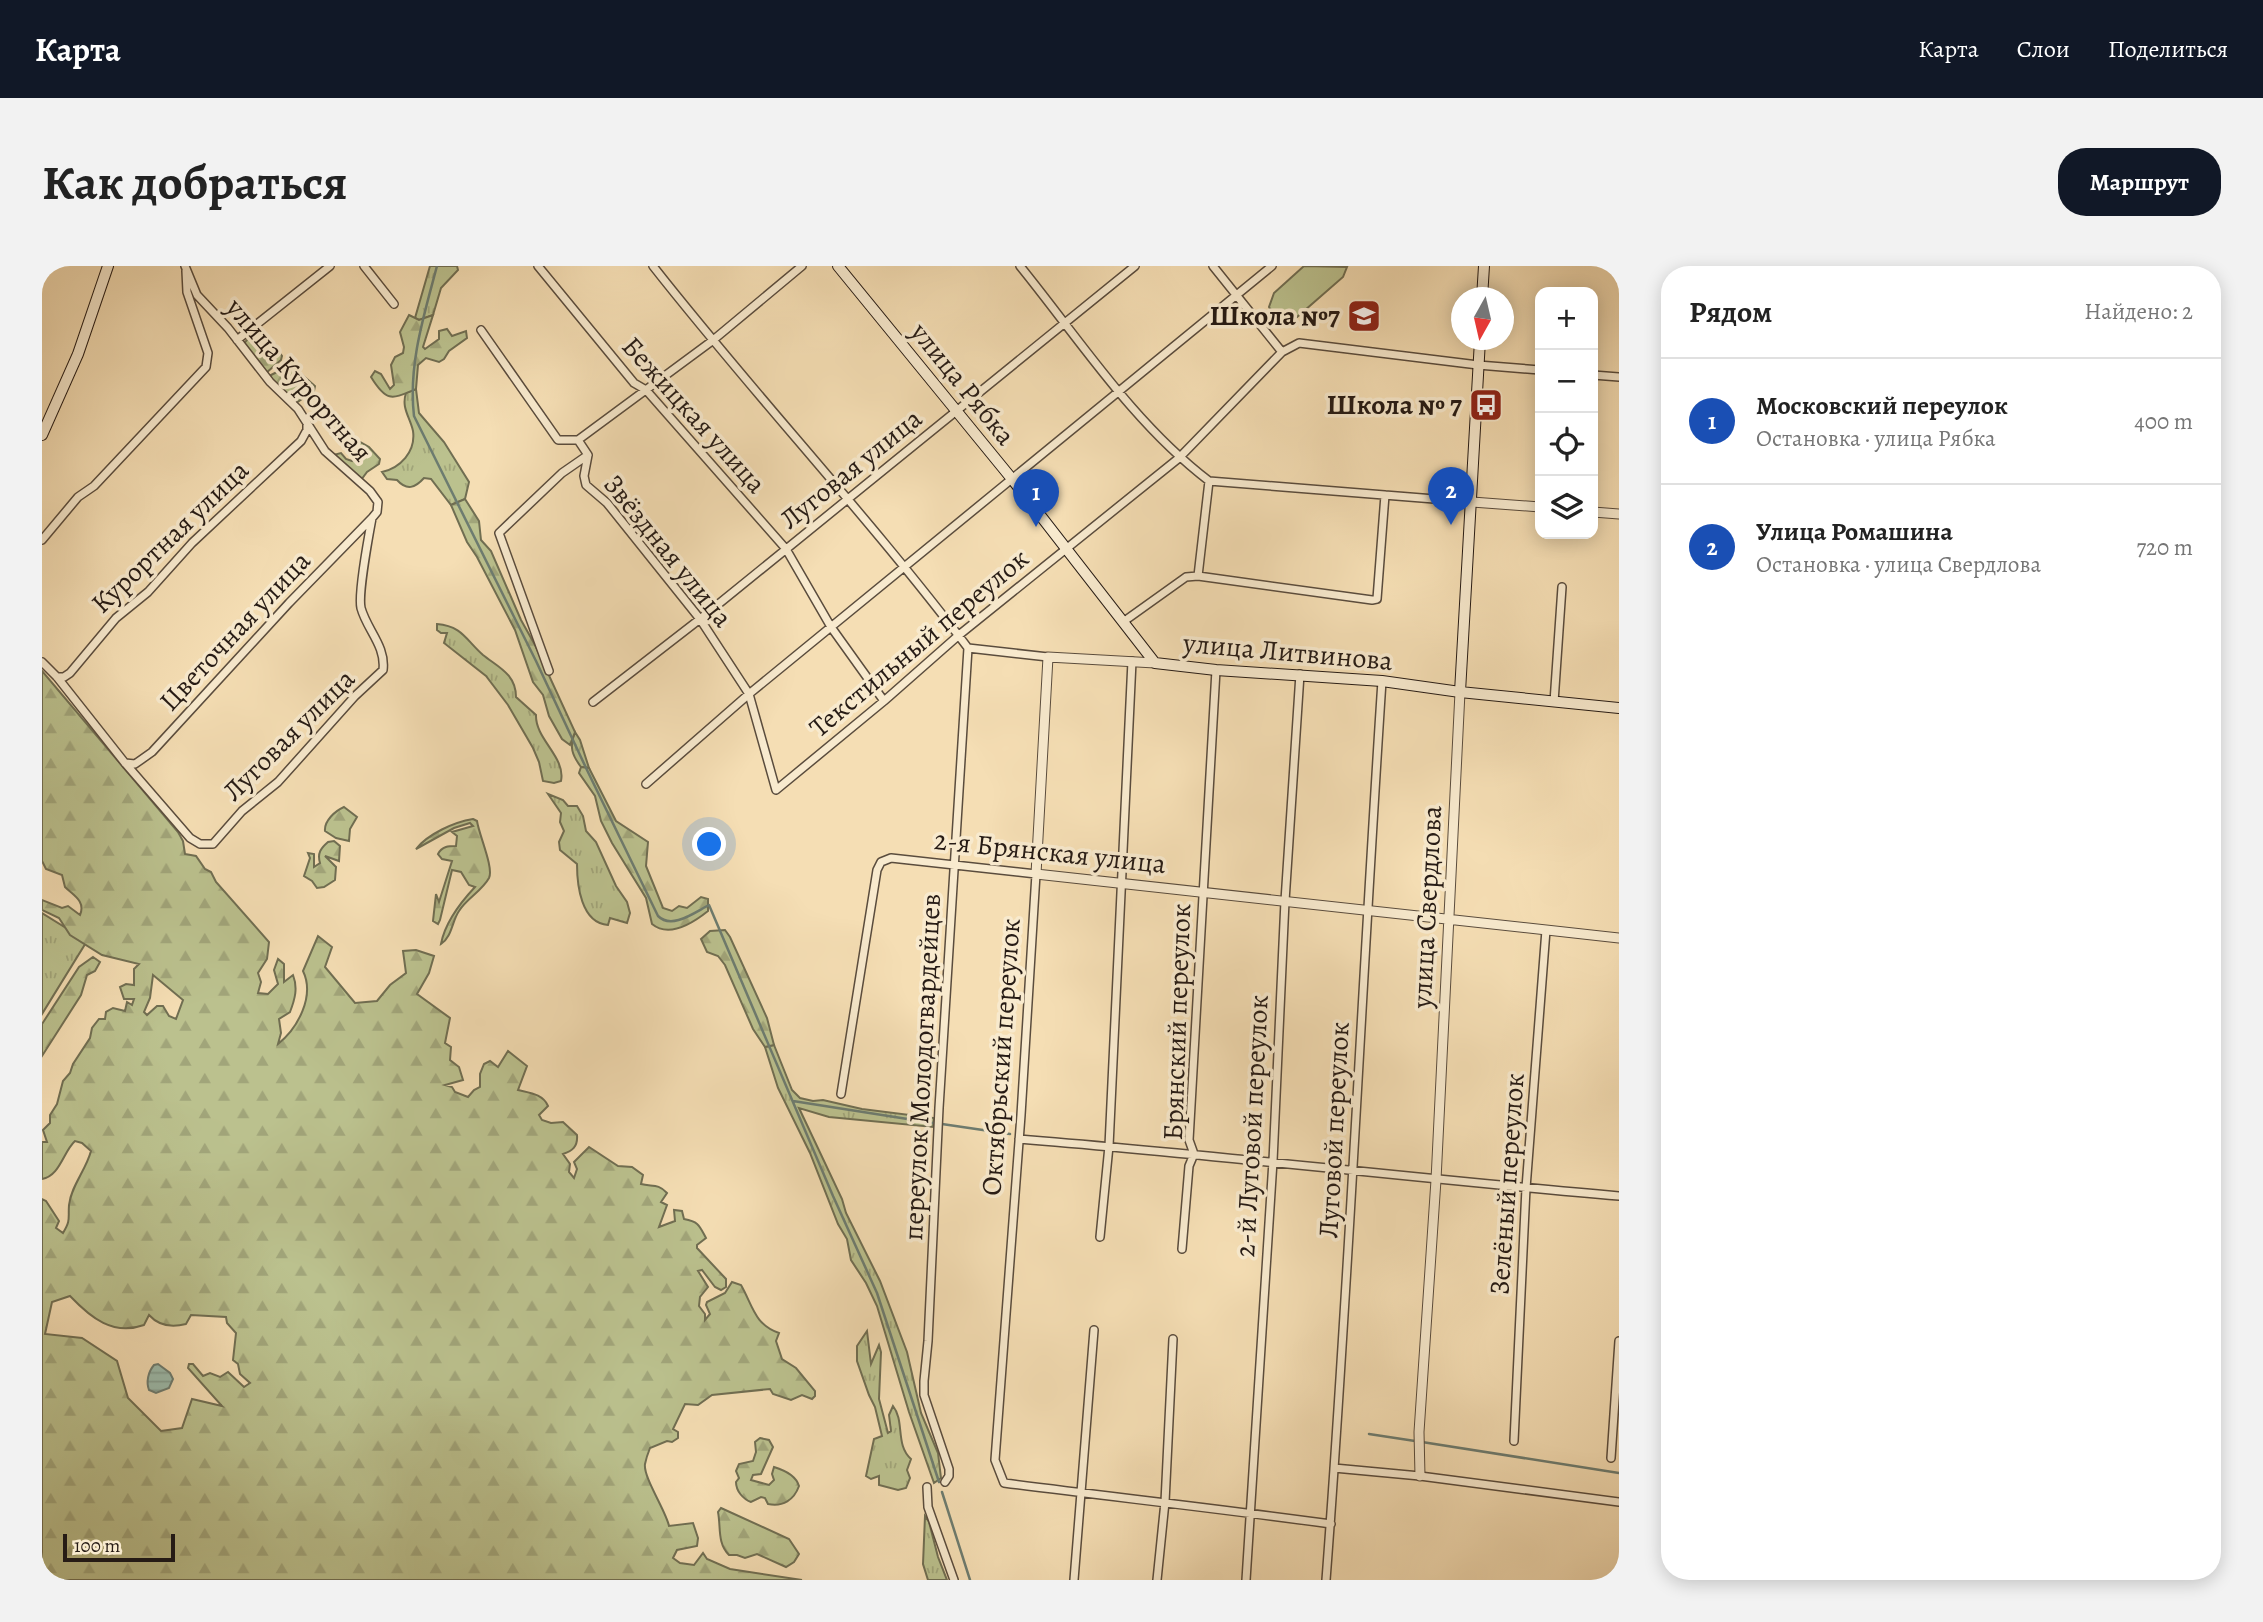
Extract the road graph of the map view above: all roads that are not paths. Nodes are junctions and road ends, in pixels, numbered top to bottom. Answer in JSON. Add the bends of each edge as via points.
{"nodes":[{"id":1,"x":108,"y":266,"type":"edge"},
{"id":2,"x":330,"y":266,"type":"edge"},
{"id":3,"x":364,"y":266,"type":"edge"},
{"id":4,"x":538,"y":266,"type":"edge"},
{"id":5,"x":653,"y":266,"type":"edge"},
{"id":6,"x":802,"y":266,"type":"edge"},
{"id":7,"x":838,"y":266,"type":"edge"},
{"id":8,"x":1020,"y":266,"type":"edge"},
{"id":9,"x":1135,"y":266,"type":"edge"},
{"id":10,"x":1213,"y":266,"type":"edge"},
{"id":11,"x":1272,"y":266,"type":"edge"},
{"id":12,"x":1484,"y":266,"type":"edge"},
{"id":13,"x":185,"y":268,"type":"edge"},
{"id":14,"x":1483,"y":287,"type":"edge"},
{"id":15,"x":1236,"y":295,"type":"junction"},
{"id":16,"x":394,"y":304,"type":"dead end"},
{"id":17,"x":1066,"y":322,"type":"junction"},
{"id":18,"x":481,"y":330,"type":"dead end"},
{"id":19,"x":237,"y":340,"type":"junction"},
{"id":20,"x":712,"y":341,"type":"junction"},
{"id":21,"x":1479,"y":350,"type":"edge"},
{"id":22,"x":1282,"y":352,"type":"junction"},
{"id":23,"x":1478,"y":365,"type":"junction"},
{"id":24,"x":1535,"y":370,"type":"edge"},
{"id":25,"x":1598,"y":375,"type":"edge"},
{"id":26,"x":1619,"y":377,"type":"edge"},
{"id":27,"x":646,"y":390,"type":"junction"},
{"id":28,"x":1118,"y":392,"type":"junction"},
{"id":29,"x":956,"y":411,"type":"junction"},
{"id":30,"x":307,"y":422,"type":"junction"},
{"id":31,"x":42,"y":435,"type":"edge"},
{"id":32,"x":578,"y":440,"type":"junction"},
{"id":33,"x":588,"y":455,"type":"junction"},
{"id":34,"x":1179,"y":458,"type":"junction"},
{"id":35,"x":1012,"y":480,"type":"junction"},
{"id":36,"x":1209,"y":481,"type":"junction"},
{"id":37,"x":1385,"y":495,"type":"junction"},
{"id":38,"x":847,"y":499,"type":"junction"},
{"id":39,"x":1472,"y":502,"type":"junction"},
{"id":40,"x":1535,"y":508,"type":"edge"},
{"id":41,"x":1598,"y":512,"type":"edge"},
{"id":42,"x":1619,"y":514,"type":"edge"},
{"id":43,"x":372,"y":518,"type":"junction"},
{"id":44,"x":42,"y":540,"type":"edge"},
{"id":45,"x":1066,"y":548,"type":"junction"},
{"id":46,"x":786,"y":549,"type":"junction"},
{"id":47,"x":904,"y":568,"type":"junction"},
{"id":48,"x":1198,"y":576,"type":"junction"},
{"id":49,"x":1562,"y":587,"type":"dead end"},
{"id":50,"x":700,"y":619,"type":"junction"},
{"id":51,"x":1123,"y":622,"type":"junction"},
{"id":52,"x":831,"y":627,"type":"junction"},
{"id":53,"x":959,"y":635,"type":"junction"},
{"id":54,"x":968,"y":648,"type":"junction"},
{"id":55,"x":1048,"y":657,"type":"junction"},
{"id":56,"x":1132,"y":661,"type":"junction"},
{"id":57,"x":42,"y":662,"type":"edge"},
{"id":58,"x":1155,"y":663,"type":"junction"},
{"id":59,"x":1216,"y":670,"type":"junction"},
{"id":60,"x":549,"y":671,"type":"dead end"},
{"id":61,"x":1300,"y":674,"type":"junction"},
{"id":62,"x":57,"y":677,"type":"junction"},
{"id":63,"x":1382,"y":681,"type":"junction"},
{"id":64,"x":1460,"y":692,"type":"junction"},
{"id":65,"x":749,"y":694,"type":"junction"},
{"id":66,"x":884,"y":701,"type":"junction"},
{"id":67,"x":593,"y":702,"type":"dead end"},
{"id":68,"x":1554,"y":702,"type":"junction"},
{"id":69,"x":1619,"y":708,"type":"edge"},
{"id":70,"x":125,"y":763,"type":"junction"},
{"id":71,"x":646,"y":784,"type":"dead end"},
{"id":72,"x":776,"y":790,"type":"joint"},
{"id":73,"x":954,"y":866,"type":"junction"},
{"id":74,"x":1036,"y":874,"type":"junction"},
{"id":75,"x":1120,"y":882,"type":"junction"},
{"id":76,"x":1203,"y":891,"type":"junction"},
{"id":77,"x":1285,"y":901,"type":"junction"},
{"id":78,"x":1367,"y":910,"type":"junction"},
{"id":79,"x":1450,"y":919,"type":"junction"},
{"id":80,"x":1546,"y":930,"type":"junction"},
{"id":81,"x":1619,"y":938,"type":"edge"},
{"id":82,"x":841,"y":1094,"type":"dead end"},
{"id":83,"x":1019,"y":1139,"type":"junction"},
{"id":84,"x":1109,"y":1146,"type":"junction"},
{"id":85,"x":1194,"y":1154,"type":"junction"},
{"id":86,"x":1273,"y":1161,"type":"junction"},
{"id":87,"x":1353,"y":1171,"type":"junction"},
{"id":88,"x":1436,"y":1180,"type":"junction"},
{"id":89,"x":1526,"y":1188,"type":"junction"},
{"id":90,"x":1619,"y":1196,"type":"edge"},
{"id":91,"x":1100,"y":1237,"type":"dead end"},
{"id":92,"x":1182,"y":1249,"type":"dead end"},
{"id":93,"x":1094,"y":1330,"type":"dead end"},
{"id":94,"x":1173,"y":1339,"type":"dead end"},
{"id":95,"x":1619,"y":1341,"type":"edge"},
{"id":96,"x":1514,"y":1441,"type":"dead end"},
{"id":97,"x":1611,"y":1458,"type":"dead end"},
{"id":98,"x":1334,"y":1468,"type":"junction"},
{"id":99,"x":1420,"y":1476,"type":"junction"},
{"id":100,"x":945,"y":1482,"type":"dead end"},
{"id":101,"x":927,"y":1487,"type":"dead end"},
{"id":102,"x":1080,"y":1494,"type":"junction"},
{"id":103,"x":1165,"y":1502,"type":"junction"},
{"id":104,"x":1619,"y":1502,"type":"edge"},
{"id":105,"x":1250,"y":1513,"type":"junction"},
{"id":106,"x":1331,"y":1524,"type":"junction"},
{"id":107,"x":954,"y":1580,"type":"edge"},
{"id":108,"x":1073,"y":1580,"type":"edge"},
{"id":109,"x":1157,"y":1580,"type":"edge"},
{"id":110,"x":1246,"y":1580,"type":"edge"},
{"id":111,"x":1326,"y":1580,"type":"edge"}],
"edges":[{"from":1,"to":31,"type":"main road","via":[[78,354]]},
{"from":2,"to":19,"type":"street"},
{"from":3,"to":16,"type":"street"},
{"from":4,"to":27,"type":"street","name":"Бежицкая улица","via":[[634,383]]},
{"from":5,"to":20,"type":"street"},
{"from":6,"to":20,"type":"street"},
{"from":7,"to":29,"type":"main road","name":"улица Рябка"},
{"from":8,"to":17,"type":"street"},
{"from":9,"to":17,"type":"street","name":"Луговая улица"},
{"from":10,"to":15,"type":"street"},
{"from":11,"to":15,"type":"street"},
{"from":12,"to":14,"type":"main road"},
{"from":13,"to":19,"type":"street","name":"улица Курортная","via":[[197,295]]},
{"from":13,"to":44,"type":"street","via":[[187,292],[208,353],[206,368],[78,497]]},
{"from":15,"to":22,"type":"street"},
{"from":15,"to":28,"type":"street"},
{"from":17,"to":28,"type":"street"},
{"from":17,"to":29,"type":"street","name":"Луговая улица"},
{"from":18,"to":32,"type":"street","via":[[558,440]]},
{"from":19,"to":30,"type":"street","name":"улица Курортная"},
{"from":20,"to":27,"type":"street"},
{"from":20,"to":38,"type":"street"},
{"from":21,"to":23,"type":"main road","name":"улица Свердлова"},
{"from":22,"to":23,"type":"street","via":[[1299,343]]},
{"from":22,"to":34,"type":"street","name":"Текстильный переулок"},
{"from":23,"to":24,"type":"street"},
{"from":23,"to":39,"type":"main road","name":"улица Свердлова"},
{"from":25,"to":26,"type":"street"},
{"from":27,"to":32,"type":"street"},
{"from":27,"to":46,"type":"street","name":"Бежицкая улица"},
{"from":28,"to":34,"type":"street"},
{"from":28,"to":35,"type":"street"},
{"from":29,"to":35,"type":"main road","name":"улица Рябка"},
{"from":29,"to":38,"type":"street","name":"Луговая улица"},
{"from":30,"to":43,"type":"street","name":"улица Курортная","via":[[325,451],[377,497]]},
{"from":30,"to":62,"type":"street","name":"Курортная улица","via":[[301,441],[116,618],[70,673]]},
{"from":32,"to":33,"type":"street","name":"Звёздная улица"},
{"from":33,"to":50,"type":"street","name":"Звёздная улица","via":[[586,485],[607,503]]},
{"from":33,"to":60,"type":"street","via":[[562,473],[499,533]]},
{"from":34,"to":36,"type":"street"},
{"from":34,"to":45,"type":"street","name":"Текстильный переулок"},
{"from":35,"to":45,"type":"main road","name":"улица Рябка"},
{"from":35,"to":47,"type":"street"},
{"from":36,"to":37,"type":"street"},
{"from":36,"to":48,"type":"street"},
{"from":37,"to":39,"type":"street"},
{"from":37,"to":48,"type":"street","via":[[1377,599]]},
{"from":38,"to":46,"type":"street","name":"Луговая улица"},
{"from":38,"to":47,"type":"street"},
{"from":39,"to":40,"type":"street"},
{"from":39,"to":64,"type":"main road","name":"улица Свердлова"},
{"from":41,"to":42,"type":"street"},
{"from":43,"to":70,"type":"street","name":"Цветочная улица","via":[[152,752],[135,764]]},
{"from":43,"to":70,"type":"street","name":"Луговая улица","via":[[361,601],[383,654],[381,675],[355,696],[278,782],[242,811],[218,840],[200,845]]},
{"from":45,"to":51,"type":"main road","name":"улица Рябка"},
{"from":45,"to":53,"type":"street","name":"Текстильный переулок"},
{"from":46,"to":50,"type":"street","name":"Луговая улица"},
{"from":46,"to":52,"type":"street","name":"Бежицкая улица"},
{"from":47,"to":52,"type":"street"},
{"from":47,"to":53,"type":"street"},
{"from":48,"to":51,"type":"street","via":[[1177,582]]},
{"from":49,"to":68,"type":"street"},
{"from":50,"to":65,"type":"street","name":"Звёздная улица"},
{"from":50,"to":67,"type":"street","name":"Луговая улица"},
{"from":51,"to":58,"type":"main road","name":"улица Рябка"},
{"from":52,"to":65,"type":"street"},
{"from":52,"to":66,"type":"street","name":"Бежицкая улица"},
{"from":53,"to":54,"type":"street"},
{"from":53,"to":66,"type":"street","name":"Текстильный переулок"},
{"from":54,"to":55,"type":"street","name":"улица Литвинова"},
{"from":54,"to":73,"type":"street","name":"переулок Молодогвардейцев"},
{"from":55,"to":56,"type":"street","name":"улица Литвинова"},
{"from":55,"to":74,"type":"street","name":"Октябрьский переулок"},
{"from":56,"to":58,"type":"street","name":"улица Литвинова"},
{"from":56,"to":75,"type":"street"},
{"from":57,"to":62,"type":"street"},
{"from":58,"to":59,"type":"main road","name":"улица Литвинова"},
{"from":59,"to":61,"type":"main road","name":"улица Литвинова"},
{"from":59,"to":76,"type":"street","name":"Брянский переулок"},
{"from":61,"to":63,"type":"main road","name":"улица Литвинова"},
{"from":61,"to":77,"type":"street","name":"2-й Луговой переулок"},
{"from":62,"to":70,"type":"street"},
{"from":63,"to":64,"type":"main road","name":"улица Литвинова"},
{"from":63,"to":78,"type":"street","name":"Луговой переулок"},
{"from":64,"to":68,"type":"main road","name":"улица Литвинова"},
{"from":64,"to":79,"type":"street","name":"улица Свердлова"},
{"from":65,"to":71,"type":"street"},
{"from":65,"to":72,"type":"street","name":"Звёздная улица"},
{"from":66,"to":72,"type":"street","name":"Текстильный переулок"},
{"from":68,"to":69,"type":"main road","name":"улица Литвинова"},
{"from":73,"to":74,"type":"street","name":"2-я Брянская улица"},
{"from":73,"to":82,"type":"street","name":"2-я Брянская улица","via":[[891,859],[881,862],[877,870]]},
{"from":73,"to":100,"type":"street","name":"переулок Молодогвардейцев","via":[[924,1381],[924,1395],[949,1469]]},
{"from":74,"to":75,"type":"street","name":"2-я Брянская улица"},
{"from":74,"to":83,"type":"street","name":"Октябрьский переулок"},
{"from":75,"to":76,"type":"street","name":"2-я Брянская улица"},
{"from":75,"to":84,"type":"street"},
{"from":76,"to":77,"type":"street","name":"2-я Брянская улица"},
{"from":76,"to":85,"type":"street","name":"Брянский переулок","via":[[1189,1140]]},
{"from":77,"to":78,"type":"street","name":"2-я Брянская улица"},
{"from":77,"to":86,"type":"street","name":"2-й Луговой переулок"},
{"from":78,"to":79,"type":"street","name":"2-я Брянская улица"},
{"from":78,"to":87,"type":"street","name":"Луговой переулок"},
{"from":79,"to":80,"type":"street","name":"2-я Брянская улица"},
{"from":79,"to":88,"type":"street","name":"улица Свердлова"},
{"from":80,"to":81,"type":"street","name":"2-я Брянская улица"},
{"from":80,"to":89,"type":"street","name":"Зелёный переулок"},
{"from":83,"to":84,"type":"street"},
{"from":83,"to":102,"type":"street","name":"Октябрьский переулок","via":[[995,1460],[1004,1483]]},
{"from":84,"to":85,"type":"street"},
{"from":84,"to":91,"type":"street"},
{"from":85,"to":86,"type":"street"},
{"from":85,"to":92,"type":"street","name":"Брянский переулок"},
{"from":86,"to":87,"type":"street"},
{"from":86,"to":105,"type":"street","name":"2-й Луговой переулок"},
{"from":87,"to":88,"type":"street"},
{"from":87,"to":98,"type":"street","name":"Луговой переулок"},
{"from":88,"to":89,"type":"street"},
{"from":88,"to":99,"type":"street","name":"улица Свердлова"},
{"from":89,"to":90,"type":"street"},
{"from":89,"to":96,"type":"street","name":"Зелёный переулок"},
{"from":93,"to":102,"type":"street"},
{"from":94,"to":103,"type":"street"},
{"from":95,"to":97,"type":"street"},
{"from":98,"to":99,"type":"street"},
{"from":98,"to":106,"type":"street","name":"Луговой переулок"},
{"from":99,"to":104,"type":"street"},
{"from":101,"to":107,"type":"street","via":[[930,1515]]},
{"from":102,"to":103,"type":"street"},
{"from":102,"to":108,"type":"street"},
{"from":103,"to":105,"type":"street"},
{"from":103,"to":109,"type":"street"},
{"from":105,"to":106,"type":"street"},
{"from":105,"to":110,"type":"street","name":"2-й Луговой переулок"},
{"from":106,"to":111,"type":"street","name":"Луговой переулок"}]}
